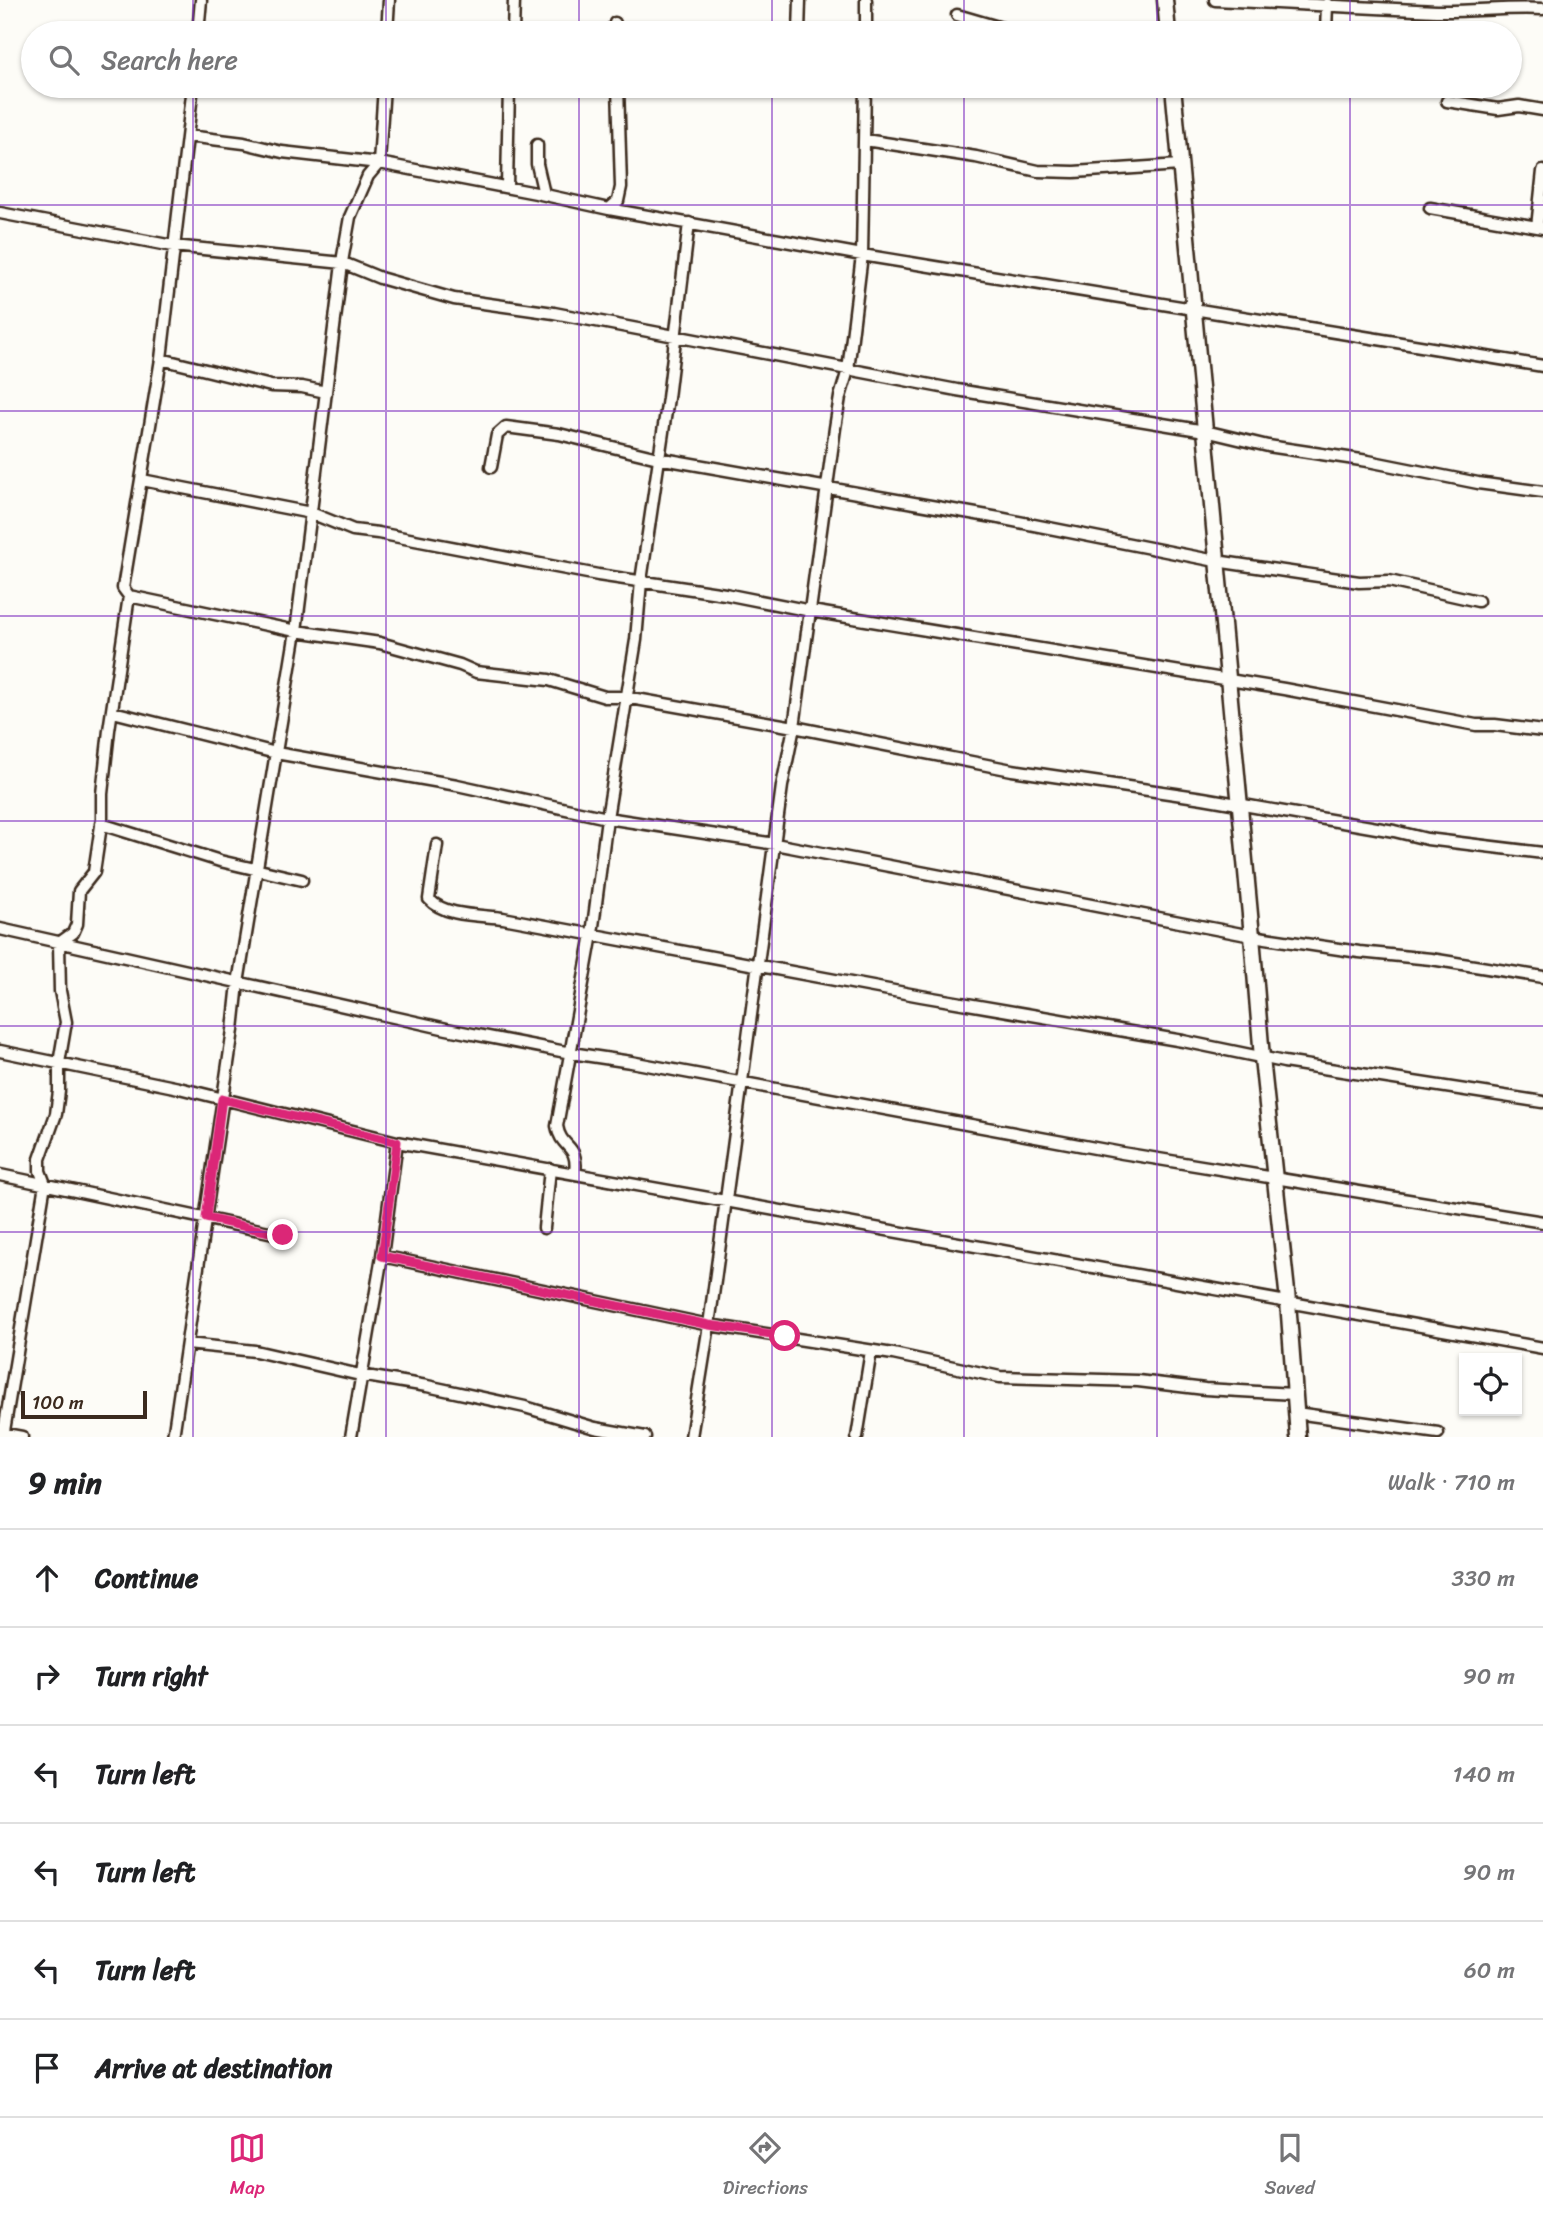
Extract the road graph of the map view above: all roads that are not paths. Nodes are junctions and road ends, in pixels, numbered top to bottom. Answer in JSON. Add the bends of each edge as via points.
{"nodes":[{"id":1,"x":201,"y":0,"type":"edge"},
{"id":2,"x":389,"y":0,"type":"edge"},
{"id":3,"x":514,"y":0,"type":"edge"},
{"id":4,"x":800,"y":0,"type":"edge"},
{"id":5,"x":866,"y":0,"type":"edge"},
{"id":6,"x":1165,"y":0,"type":"edge"},
{"id":7,"x":1215,"y":0,"type":"edge"},
{"id":8,"x":1327,"y":4,"type":"junction"},
{"id":9,"x":1543,"y":9,"type":"edge"},
{"id":10,"x":957,"y":15,"type":"dead end"},
{"id":11,"x":199,"y":21,"type":"edge"},
{"id":12,"x":388,"y":21,"type":"edge"},
{"id":13,"x":513,"y":21,"type":"edge"},
{"id":14,"x":799,"y":21,"type":"edge"},
{"id":15,"x":866,"y":21,"type":"edge"},
{"id":16,"x":978,"y":21,"type":"edge"},
{"id":17,"x":1167,"y":21,"type":"edge"},
{"id":18,"x":1326,"y":21,"type":"edge"},
{"id":19,"x":192,"y":98,"type":"edge"},
{"id":20,"x":383,"y":98,"type":"edge"},
{"id":21,"x":509,"y":98,"type":"edge"},
{"id":22,"x":618,"y":98,"type":"edge"},
{"id":23,"x":865,"y":98,"type":"edge"},
{"id":24,"x":1173,"y":98,"type":"edge"},
{"id":25,"x":1447,"y":101,"type":"dead end"},
{"id":26,"x":1543,"y":110,"type":"edge"},
{"id":27,"x":188,"y":136,"type":"junction"},
{"id":28,"x":865,"y":140,"type":"junction"},
{"id":29,"x":537,"y":145,"type":"dead end"},
{"id":30,"x":379,"y":163,"type":"junction"},
{"id":31,"x":1180,"y":165,"type":"junction"},
{"id":32,"x":1543,"y":171,"type":"edge"},
{"id":33,"x":507,"y":187,"type":"junction"},
{"id":34,"x":544,"y":194,"type":"junction"},
{"id":35,"x":1430,"y":208,"type":"dead end"},
{"id":36,"x":609,"y":209,"type":"junction"},
{"id":37,"x":0,"y":213,"type":"edge"},
{"id":38,"x":689,"y":223,"type":"junction"},
{"id":39,"x":1540,"y":227,"type":"edge"},
{"id":40,"x":173,"y":246,"type":"junction"},
{"id":41,"x":862,"y":255,"type":"junction"},
{"id":42,"x":343,"y":263,"type":"junction"},
{"id":43,"x":1194,"y":309,"type":"junction"},
{"id":44,"x":674,"y":336,"type":"junction"},
{"id":45,"x":161,"y":359,"type":"junction"},
{"id":46,"x":1543,"y":366,"type":"edge"},
{"id":47,"x":848,"y":370,"type":"junction"},
{"id":48,"x":326,"y":392,"type":"junction"},
{"id":49,"x":1205,"y":431,"type":"junction"},
{"id":50,"x":658,"y":458,"type":"junction"},
{"id":51,"x":491,"y":467,"type":"dead end"},
{"id":52,"x":142,"y":480,"type":"junction"},
{"id":53,"x":828,"y":489,"type":"junction"},
{"id":54,"x":1543,"y":492,"type":"edge"},
{"id":55,"x":311,"y":513,"type":"junction"},
{"id":56,"x":1216,"y":561,"type":"junction"},
{"id":57,"x":641,"y":581,"type":"junction"},
{"id":58,"x":129,"y":596,"type":"junction"},
{"id":59,"x":1478,"y":601,"type":"dead end"},
{"id":60,"x":811,"y":611,"type":"junction"},
{"id":61,"x":296,"y":631,"type":"junction"},
{"id":62,"x":1227,"y":679,"type":"junction"},
{"id":63,"x":625,"y":697,"type":"junction"},
{"id":64,"x":113,"y":712,"type":"junction"},
{"id":65,"x":794,"y":727,"type":"junction"},
{"id":66,"x":1543,"y":731,"type":"edge"},
{"id":67,"x":276,"y":752,"type":"junction"},
{"id":68,"x":1240,"y":805,"type":"junction"},
{"id":69,"x":607,"y":818,"type":"junction"},
{"id":70,"x":101,"y":824,"type":"junction"},
{"id":71,"x":775,"y":844,"type":"junction"},
{"id":72,"x":437,"y":845,"type":"dead end"},
{"id":73,"x":1543,"y":853,"type":"edge"},
{"id":74,"x":257,"y":870,"type":"junction"},
{"id":75,"x":302,"y":880,"type":"dead end"},
{"id":76,"x":0,"y":929,"type":"edge"},
{"id":77,"x":592,"y":934,"type":"junction"},
{"id":78,"x":1252,"y":936,"type":"junction"},
{"id":79,"x":59,"y":943,"type":"junction"},
{"id":80,"x":759,"y":965,"type":"junction"},
{"id":81,"x":1543,"y":977,"type":"edge"},
{"id":82,"x":238,"y":984,"type":"junction"},
{"id":83,"x":0,"y":1051,"type":"edge"},
{"id":84,"x":571,"y":1053,"type":"junction"},
{"id":85,"x":1262,"y":1058,"type":"junction"},
{"id":86,"x":59,"y":1063,"type":"junction"},
{"id":87,"x":742,"y":1084,"type":"junction"},
{"id":88,"x":222,"y":1099,"type":"junction"},
{"id":89,"x":1543,"y":1102,"type":"edge"},
{"id":90,"x":397,"y":1142,"type":"junction"},
{"id":91,"x":550,"y":1169,"type":"junction"},
{"id":92,"x":575,"y":1173,"type":"junction"},
{"id":93,"x":0,"y":1175,"type":"edge"},
{"id":94,"x":1276,"y":1179,"type":"junction"},
{"id":95,"x":45,"y":1184,"type":"junction"},
{"id":96,"x":726,"y":1203,"type":"junction"},
{"id":97,"x":206,"y":1218,"type":"junction"},
{"id":98,"x":1543,"y":1222,"type":"edge"},
{"id":99,"x":544,"y":1228,"type":"dead end"},
{"id":100,"x":283,"y":1235,"type":"dead end"},
{"id":101,"x":382,"y":1256,"type":"junction"},
{"id":102,"x":1288,"y":1301,"type":"junction"},
{"id":103,"x":709,"y":1325,"type":"junction"},
{"id":104,"x":187,"y":1344,"type":"junction"},
{"id":105,"x":1543,"y":1348,"type":"edge"},
{"id":106,"x":871,"y":1351,"type":"junction"},
{"id":107,"x":360,"y":1375,"type":"junction"},
{"id":108,"x":1294,"y":1394,"type":"junction"},
{"id":109,"x":1296,"y":1413,"type":"junction"},
{"id":110,"x":1438,"y":1433,"type":"dead end"},
{"id":111,"x":2,"y":1435,"type":"edge"},
{"id":112,"x":22,"y":1437,"type":"edge"},
{"id":113,"x":173,"y":1437,"type":"edge"},
{"id":114,"x":351,"y":1437,"type":"edge"},
{"id":115,"x":645,"y":1437,"type":"edge"},
{"id":116,"x":691,"y":1437,"type":"edge"},
{"id":117,"x":857,"y":1437,"type":"edge"},
{"id":118,"x":1298,"y":1437,"type":"edge"}],
"edges":[{"from":1,"to":11,"type":"street"},
{"from":2,"to":12,"type":"street"},
{"from":3,"to":13,"type":"street"},
{"from":4,"to":14,"type":"street"},
{"from":5,"to":15,"type":"street"},
{"from":6,"to":17,"type":"street"},
{"from":7,"to":8,"type":"street"},
{"from":8,"to":9,"type":"street","via":[[1436,11]]},
{"from":8,"to":18,"type":"street"},
{"from":10,"to":16,"type":"street"},
{"from":19,"to":27,"type":"street"},
{"from":20,"to":30,"type":"street"},
{"from":21,"to":33,"type":"street"},
{"from":22,"to":36,"type":"street","via":[[621,187],[618,201]]},
{"from":23,"to":28,"type":"street"},
{"from":24,"to":31,"type":"street"},
{"from":25,"to":26,"type":"street"},
{"from":27,"to":30,"type":"street"},
{"from":27,"to":40,"type":"street"},
{"from":28,"to":31,"type":"street","via":[[1038,172]]},
{"from":28,"to":41,"type":"street"},
{"from":29,"to":34,"type":"street"},
{"from":30,"to":33,"type":"street"},
{"from":30,"to":42,"type":"street","via":[[350,216]]},
{"from":31,"to":43,"type":"street"},
{"from":32,"to":39,"type":"street"},
{"from":33,"to":34,"type":"street"},
{"from":34,"to":36,"type":"street"},
{"from":35,"to":39,"type":"street"},
{"from":36,"to":38,"type":"street"},
{"from":37,"to":40,"type":"street"},
{"from":38,"to":41,"type":"street"},
{"from":38,"to":44,"type":"street"},
{"from":40,"to":42,"type":"street"},
{"from":40,"to":45,"type":"street"},
{"from":41,"to":43,"type":"street"},
{"from":41,"to":47,"type":"street"},
{"from":42,"to":44,"type":"street","via":[[454,299]]},
{"from":42,"to":48,"type":"street"},
{"from":43,"to":46,"type":"street"},
{"from":43,"to":49,"type":"street"},
{"from":44,"to":47,"type":"street"},
{"from":44,"to":50,"type":"street"},
{"from":45,"to":48,"type":"street","via":[[271,386]]},
{"from":45,"to":52,"type":"street"},
{"from":47,"to":49,"type":"street"},
{"from":47,"to":53,"type":"street","via":[[838,407]]},
{"from":48,"to":55,"type":"street"},
{"from":49,"to":54,"type":"street","via":[[1268,446]]},
{"from":49,"to":56,"type":"street"},
{"from":50,"to":51,"type":"street","via":[[559,434],[506,427],[497,435]]},
{"from":50,"to":53,"type":"street"},
{"from":50,"to":57,"type":"street"},
{"from":52,"to":55,"type":"street"},
{"from":52,"to":58,"type":"street","via":[[122,588]]},
{"from":53,"to":56,"type":"street"},
{"from":53,"to":60,"type":"street"},
{"from":55,"to":57,"type":"street","via":[[353,530]]},
{"from":55,"to":61,"type":"street"},
{"from":56,"to":59,"type":"street","via":[[1359,583],[1389,581]]},
{"from":56,"to":62,"type":"street"},
{"from":57,"to":60,"type":"street"},
{"from":57,"to":63,"type":"street"},
{"from":58,"to":61,"type":"street"},
{"from":58,"to":64,"type":"street"},
{"from":60,"to":62,"type":"street"},
{"from":60,"to":65,"type":"street"},
{"from":61,"to":63,"type":"street","via":[[380,643],[476,672],[549,680],[605,697]]},
{"from":61,"to":67,"type":"street"},
{"from":62,"to":66,"type":"street","via":[[1476,725]]},
{"from":62,"to":68,"type":"street"},
{"from":63,"to":65,"type":"street"},
{"from":63,"to":69,"type":"street"},
{"from":64,"to":67,"type":"street"},
{"from":64,"to":70,"type":"street"},
{"from":65,"to":68,"type":"street","via":[[1012,770]]},
{"from":65,"to":71,"type":"street"},
{"from":67,"to":69,"type":"street"},
{"from":67,"to":74,"type":"street"},
{"from":68,"to":73,"type":"street"},
{"from":68,"to":78,"type":"street"},
{"from":69,"to":71,"type":"street"},
{"from":69,"to":77,"type":"street"},
{"from":70,"to":74,"type":"street"},
{"from":70,"to":79,"type":"street","via":[[94,872],[79,891],[75,929]]},
{"from":71,"to":78,"type":"street"},
{"from":71,"to":80,"type":"street"},
{"from":72,"to":77,"type":"street","via":[[429,899],[438,908]]},
{"from":74,"to":75,"type":"street"},
{"from":74,"to":82,"type":"street"},
{"from":76,"to":79,"type":"street"},
{"from":77,"to":80,"type":"street"},
{"from":77,"to":84,"type":"street"},
{"from":78,"to":81,"type":"street"},
{"from":78,"to":85,"type":"street"},
{"from":79,"to":82,"type":"street"},
{"from":79,"to":86,"type":"street","via":[[66,1022]]},
{"from":80,"to":85,"type":"street"},
{"from":80,"to":87,"type":"street"},
{"from":82,"to":84,"type":"street"},
{"from":82,"to":88,"type":"street"},
{"from":83,"to":86,"type":"street"},
{"from":84,"to":87,"type":"street"},
{"from":84,"to":92,"type":"street","via":[[557,1126],[559,1137],[574,1151]]},
{"from":85,"to":89,"type":"street"},
{"from":85,"to":94,"type":"street"},
{"from":86,"to":88,"type":"street"},
{"from":86,"to":95,"type":"street","via":[[56,1114],[40,1159]]},
{"from":87,"to":94,"type":"street"},
{"from":87,"to":96,"type":"street"},
{"from":88,"to":90,"type":"street"},
{"from":88,"to":97,"type":"street"},
{"from":90,"to":91,"type":"street"},
{"from":90,"to":101,"type":"street"},
{"from":91,"to":92,"type":"street"},
{"from":91,"to":99,"type":"street"},
{"from":92,"to":96,"type":"street"},
{"from":93,"to":95,"type":"street"},
{"from":94,"to":98,"type":"street"},
{"from":94,"to":102,"type":"street"},
{"from":95,"to":97,"type":"street"},
{"from":95,"to":111,"type":"street"},
{"from":96,"to":102,"type":"street"},
{"from":96,"to":103,"type":"street"},
{"from":97,"to":100,"type":"street"},
{"from":97,"to":104,"type":"street"},
{"from":101,"to":103,"type":"street"},
{"from":101,"to":107,"type":"street"},
{"from":102,"to":105,"type":"street"},
{"from":102,"to":108,"type":"street"},
{"from":103,"to":106,"type":"street"},
{"from":103,"to":116,"type":"street"},
{"from":104,"to":107,"type":"street","via":[[238,1348]]},
{"from":104,"to":113,"type":"street"},
{"from":106,"to":108,"type":"street","via":[[1000,1377],[1126,1380]]},
{"from":106,"to":117,"type":"street"},
{"from":107,"to":114,"type":"street"},
{"from":107,"to":115,"type":"street","via":[[525,1407]]},
{"from":108,"to":109,"type":"street"},
{"from":109,"to":110,"type":"street"},
{"from":109,"to":118,"type":"street"},
{"from":111,"to":112,"type":"street"}]}
